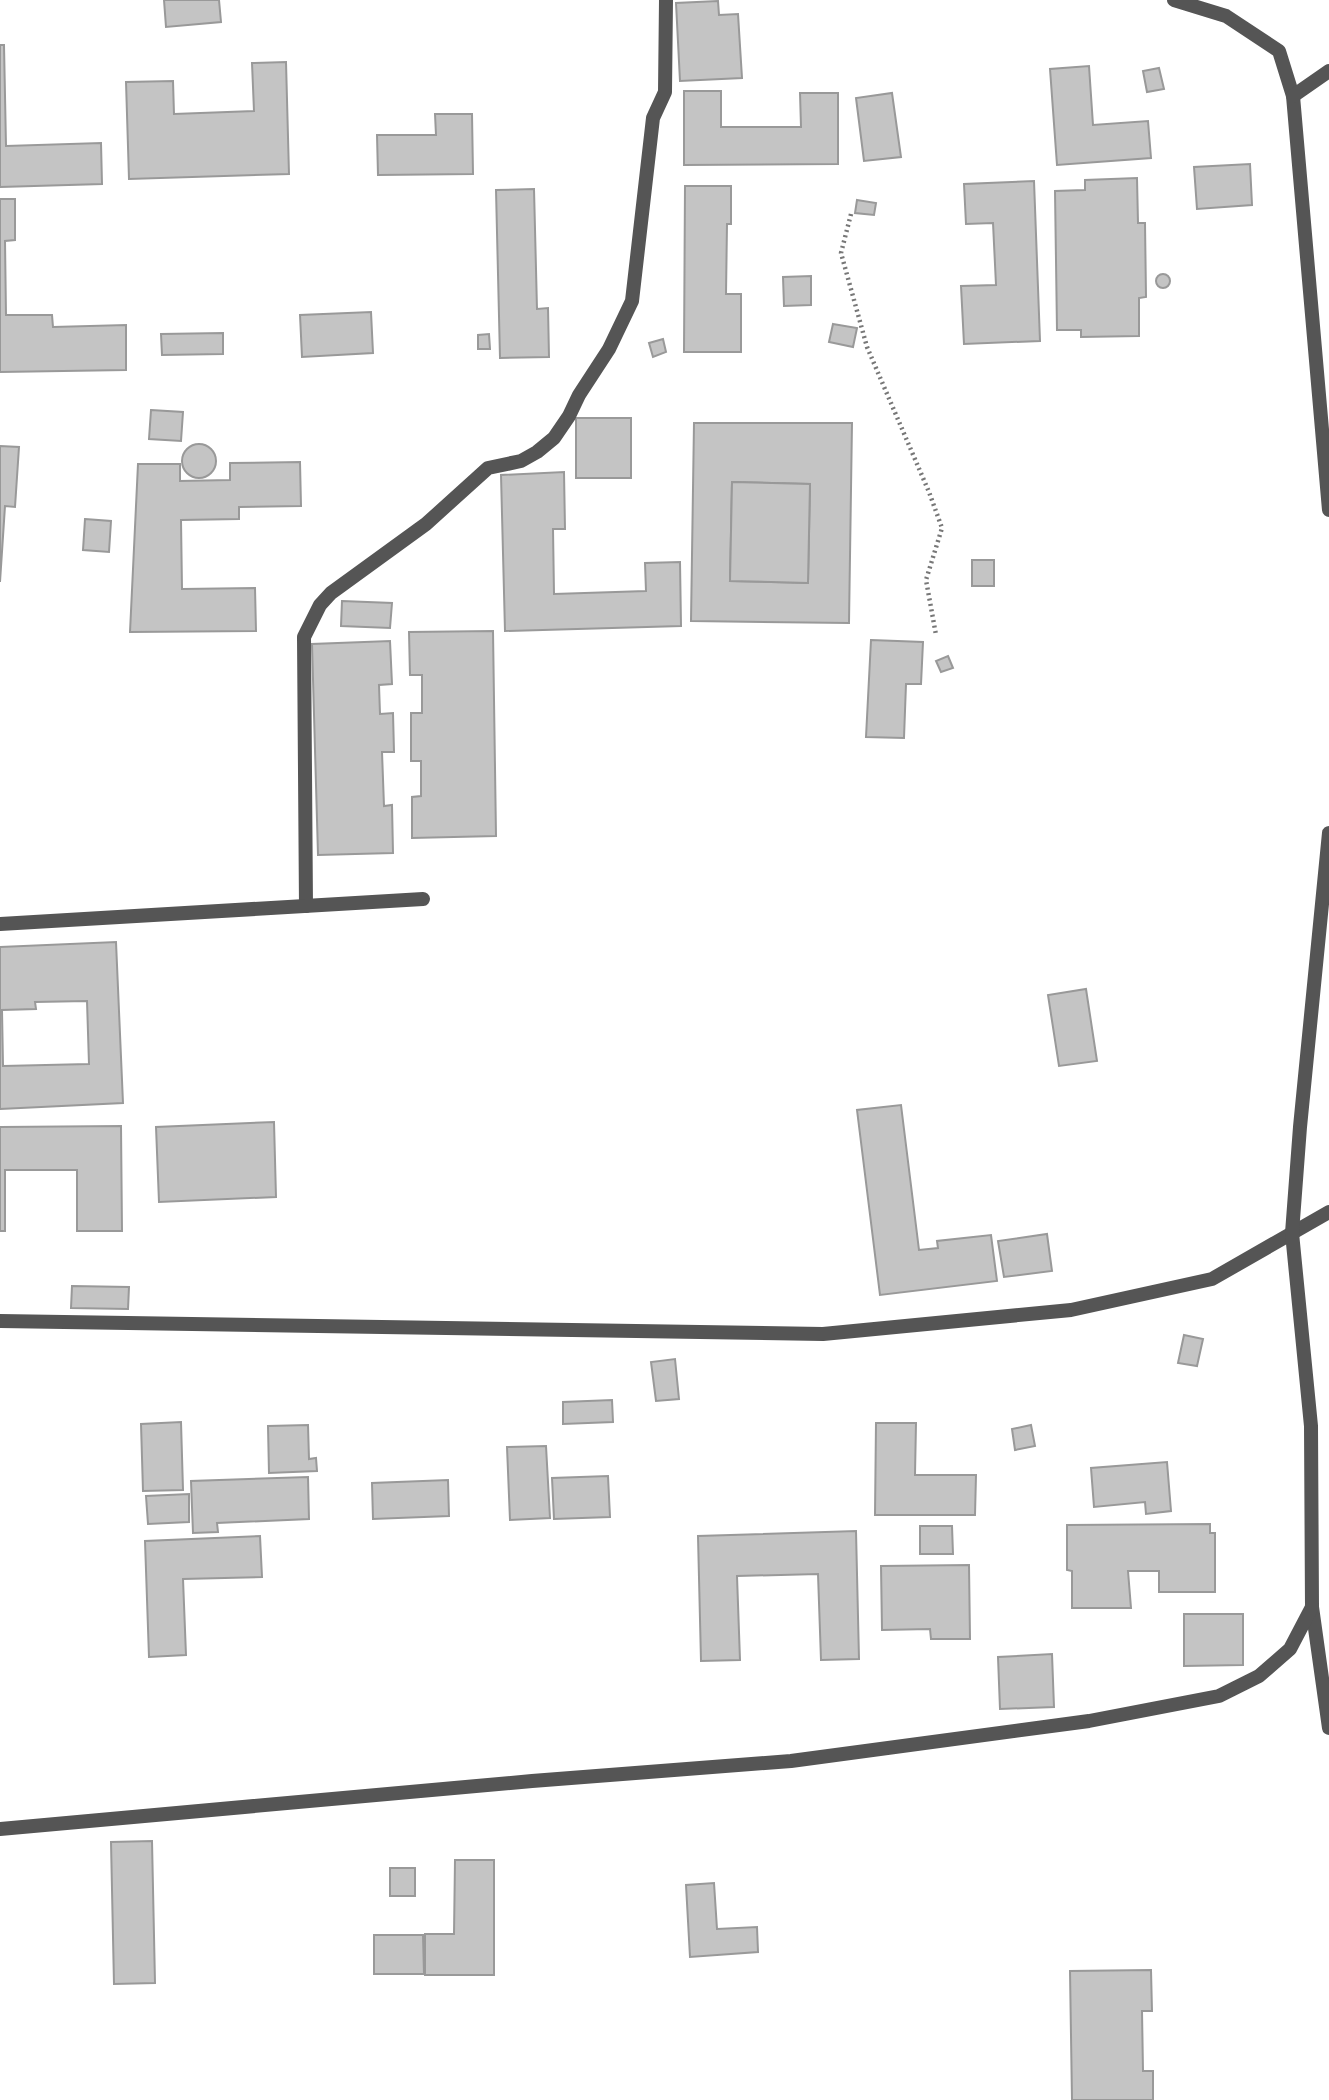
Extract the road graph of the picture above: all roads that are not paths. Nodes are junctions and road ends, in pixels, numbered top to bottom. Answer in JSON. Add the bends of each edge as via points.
{"nodes":[{"id":1,"x":666,"y":0,"type":"edge"},
{"id":2,"x":1174,"y":0,"type":"edge"},
{"id":3,"x":1329,"y":71,"type":"edge"},
{"id":4,"x":1293,"y":96,"type":"junction"},
{"id":5,"x":1329,"y":510,"type":"edge"},
{"id":6,"x":1329,"y":833,"type":"edge"},
{"id":7,"x":423,"y":899,"type":"dead end"},
{"id":8,"x":306,"y":906,"type":"junction"},
{"id":9,"x":0,"y":924,"type":"edge"},
{"id":10,"x":1329,"y":1212,"type":"edge"},
{"id":11,"x":1293,"y":1233,"type":"junction"},
{"id":12,"x":0,"y":1321,"type":"edge"},
{"id":13,"x":1312,"y":1607,"type":"junction"},
{"id":14,"x":1329,"y":1728,"type":"edge"},
{"id":15,"x":0,"y":1829,"type":"edge"}],
"edges":[{"from":1,"to":8,"type":"street","via":[[665,92],[653,118],[632,301],[610,349],[554,438],[521,461],[488,468],[426,524],[331,593],[304,638]]},
{"from":2,"to":4,"type":"street","via":[[1226,16],[1279,51]]},
{"from":3,"to":4,"type":"street"},
{"from":4,"to":5,"type":"street"},
{"from":6,"to":11,"type":"street"},
{"from":7,"to":8,"type":"street"},
{"from":8,"to":9,"type":"street"},
{"from":10,"to":11,"type":"street"},
{"from":11,"to":12,"type":"street","via":[[1212,1279],[1070,1310],[823,1334]]},
{"from":11,"to":13,"type":"street","via":[[1311,1426]]},
{"from":13,"to":14,"type":"street"},
{"from":13,"to":15,"type":"street","via":[[1290,1649],[1259,1676],[1219,1696],[1089,1721],[791,1761]]}]}
